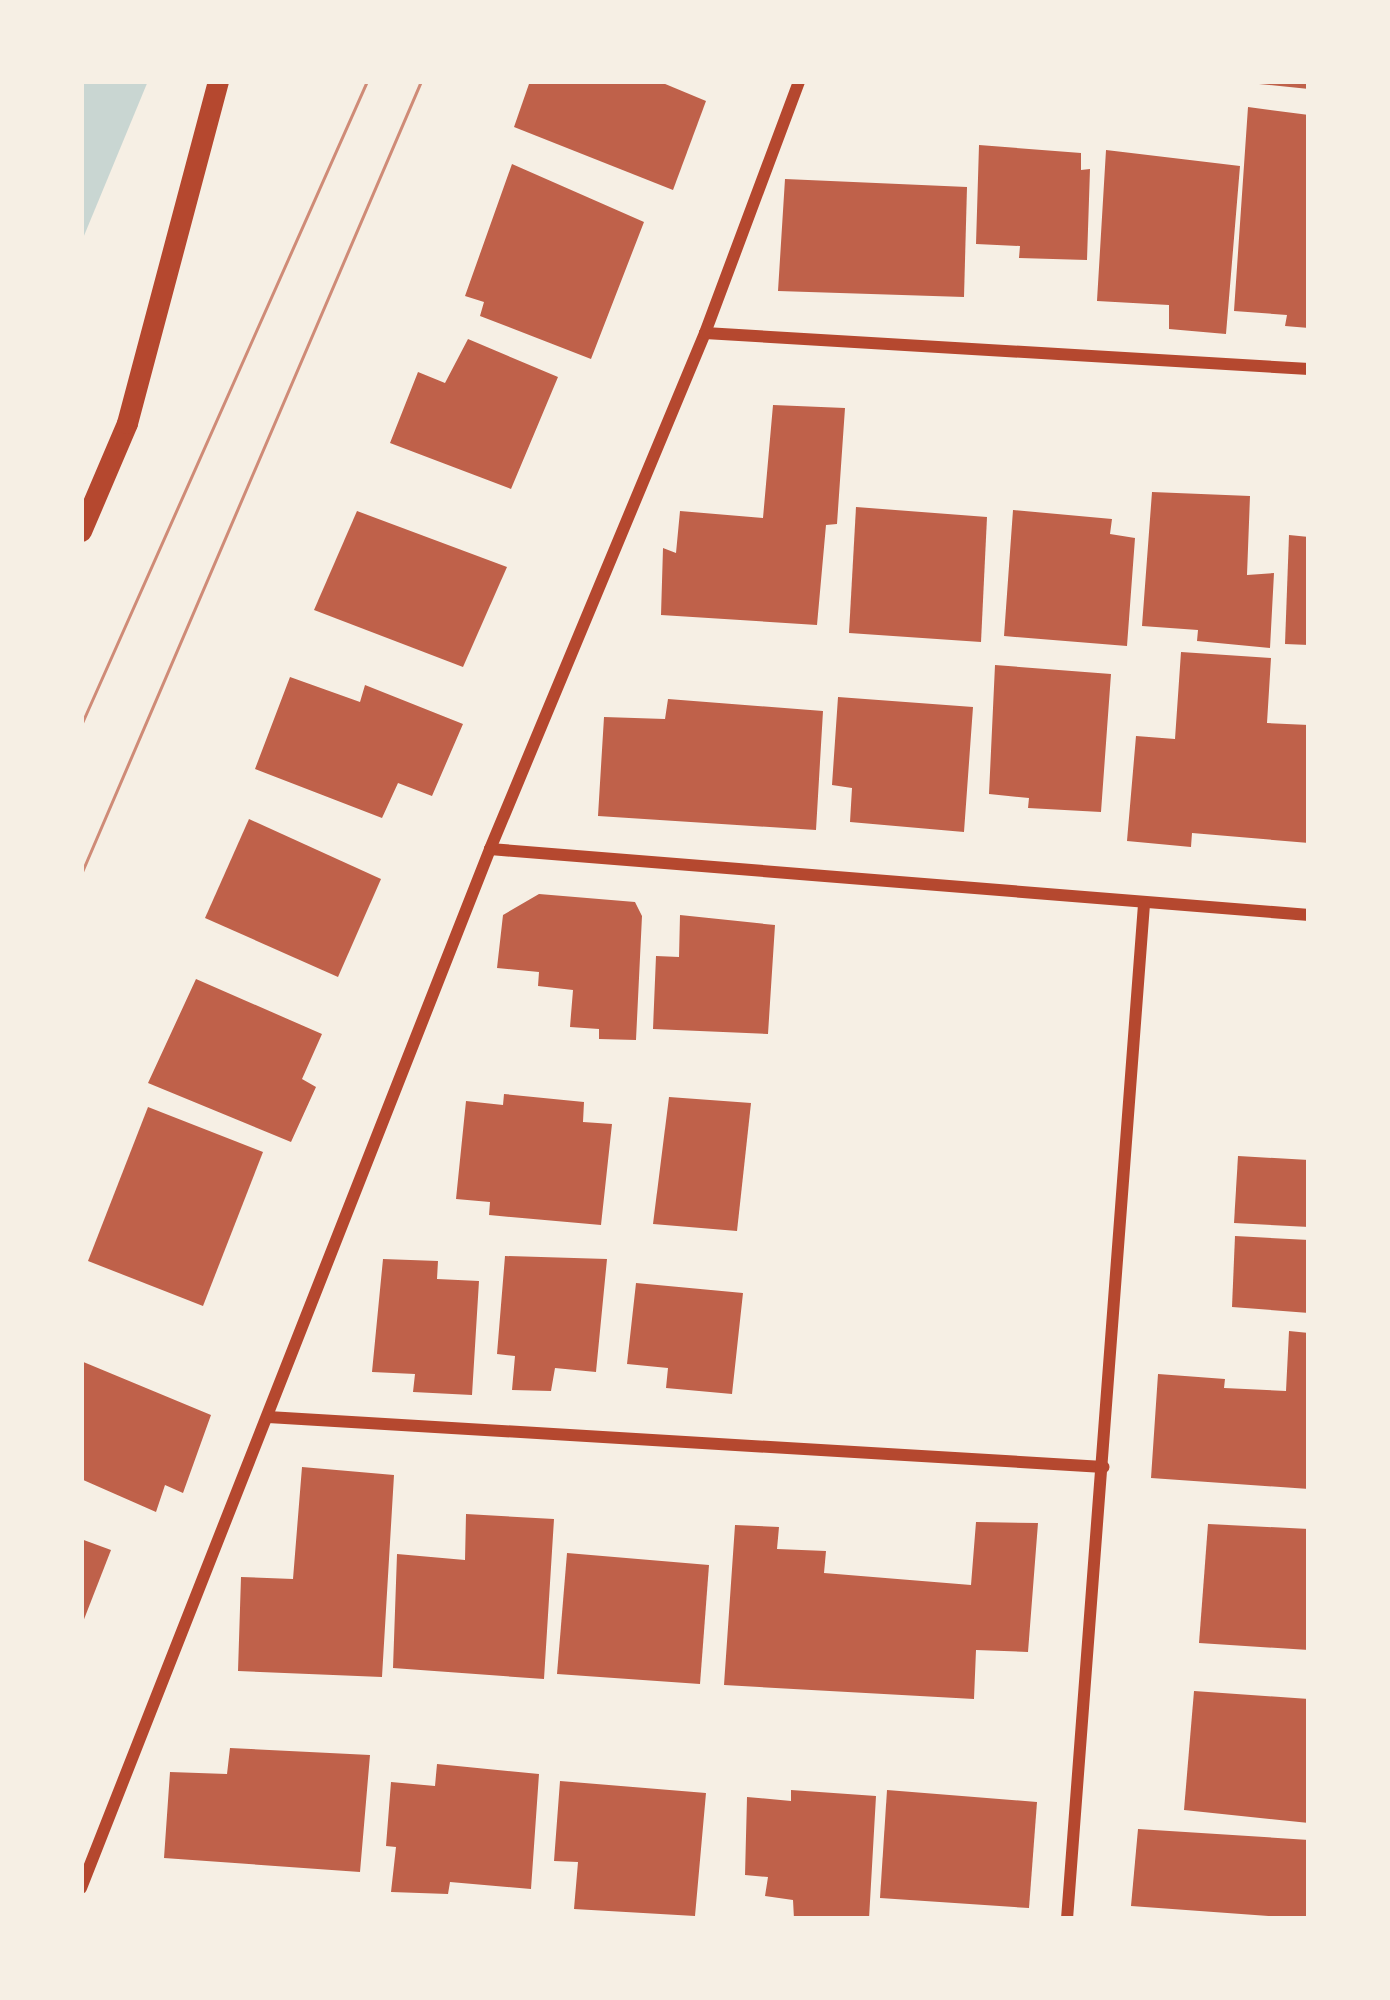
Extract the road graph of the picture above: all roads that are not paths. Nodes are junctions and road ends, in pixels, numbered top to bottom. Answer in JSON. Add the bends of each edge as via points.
{"nodes":[{"id":1,"x":218,"y":81,"type":"edge"},
{"id":2,"x":799,"y":81,"type":"edge"},
{"id":3,"x":705,"y":333,"type":"junction"},
{"id":4,"x":1309,"y":369,"type":"edge"},
{"id":5,"x":81,"y":531,"type":"edge"},
{"id":6,"x":490,"y":849,"type":"junction"},
{"id":7,"x":1144,"y":904,"type":"junction"},
{"id":8,"x":1309,"y":915,"type":"edge"},
{"id":9,"x":268,"y":1417,"type":"junction"},
{"id":10,"x":1104,"y":1467,"type":"junction"},
{"id":11,"x":81,"y":1888,"type":"edge"},
{"id":12,"x":1067,"y":1919,"type":"edge"}],
"edges":[{"from":1,"to":5,"type":"street","via":[[127,423]]},
{"from":2,"to":3,"type":"street"},
{"from":3,"to":4,"type":"street"},
{"from":3,"to":6,"type":"street"},
{"from":6,"to":7,"type":"street"},
{"from":6,"to":9,"type":"street"},
{"from":7,"to":8,"type":"street"},
{"from":7,"to":10,"type":"street"},
{"from":9,"to":10,"type":"street"},
{"from":9,"to":11,"type":"street"},
{"from":10,"to":12,"type":"street"}]}
